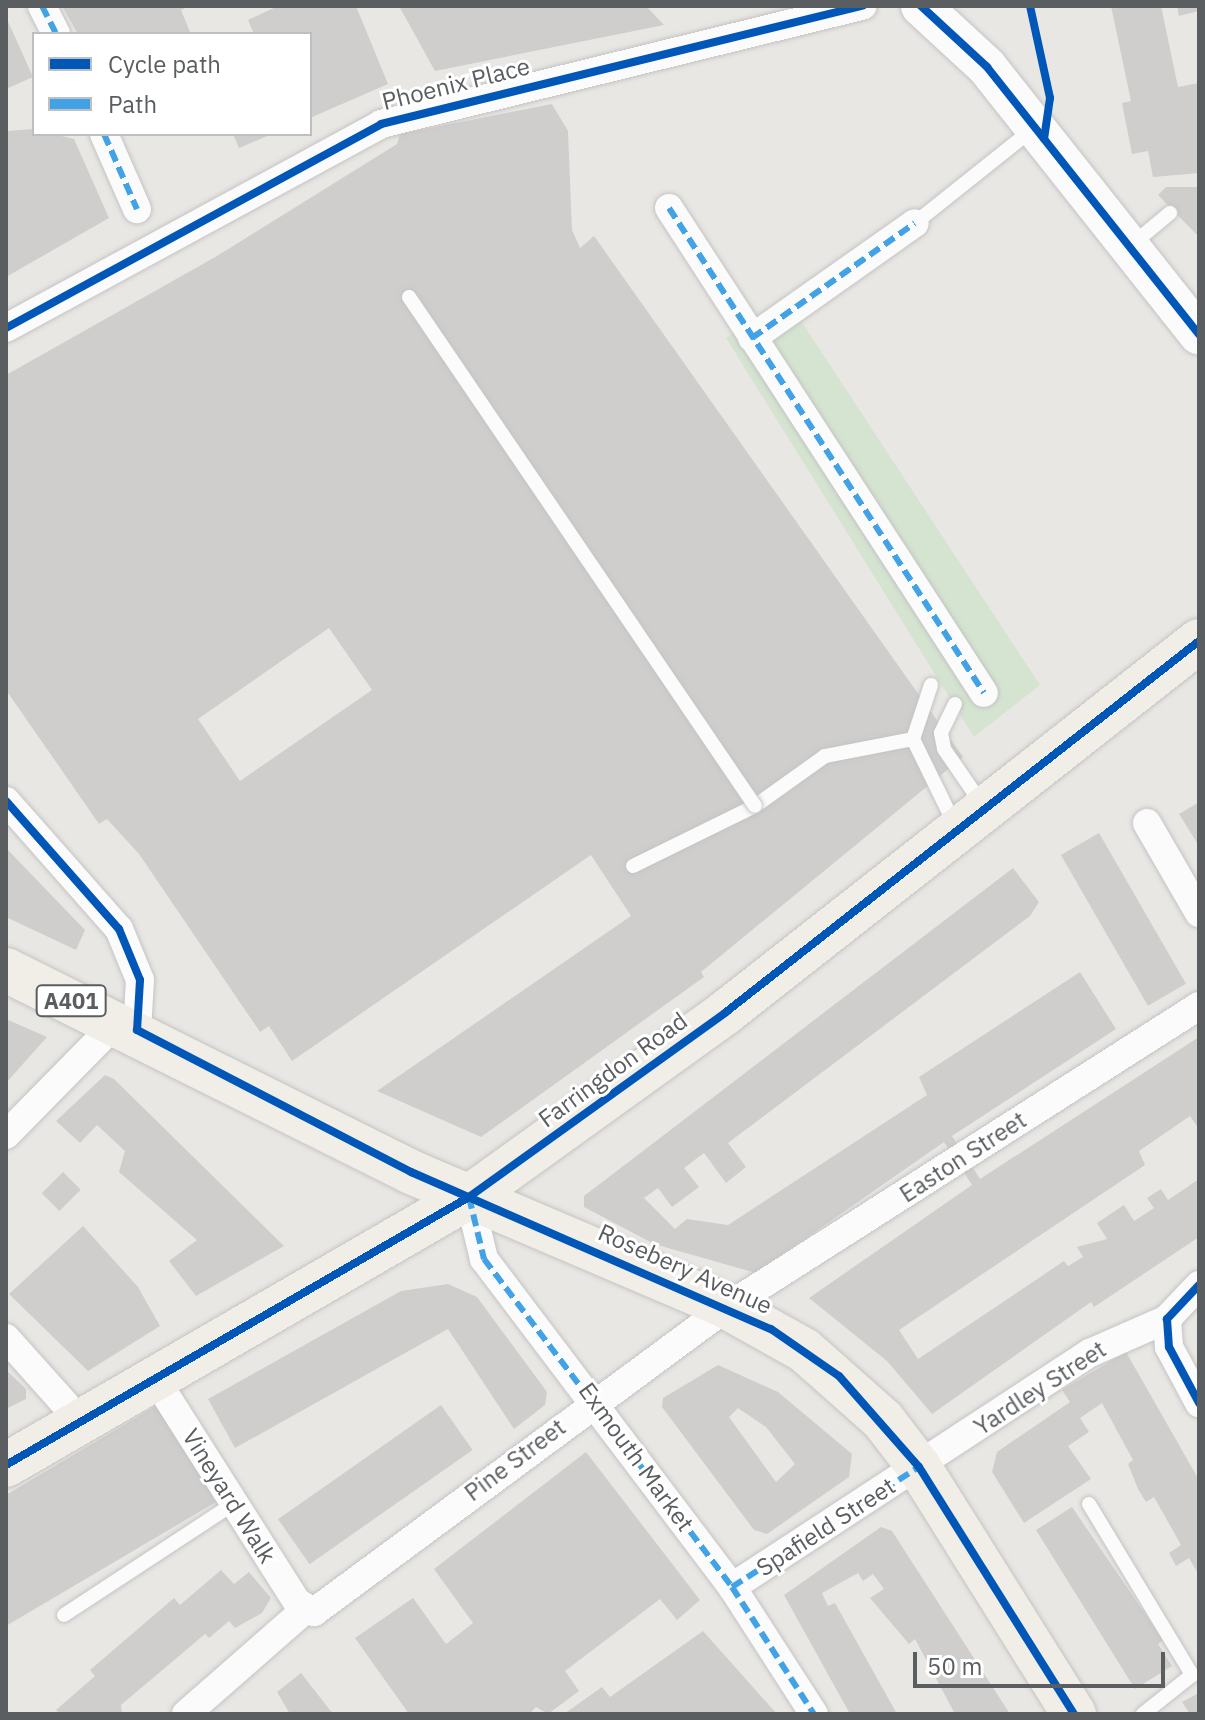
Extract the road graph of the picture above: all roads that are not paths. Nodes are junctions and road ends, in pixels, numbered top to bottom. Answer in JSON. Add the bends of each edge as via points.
{"nodes":[{"id":1,"x":42,"y":6,"type":"edge"},
{"id":2,"x":863,"y":6,"type":"edge"},
{"id":3,"x":921,"y":6,"type":"edge"},
{"id":4,"x":55,"y":32,"type":"edge"},
{"id":5,"x":1034,"y":127,"type":"junction"},
{"id":6,"x":105,"y":136,"type":"edge"},
{"id":7,"x":669,"y":208,"type":"dead end"},
{"id":8,"x":137,"y":209,"type":"dead end"},
{"id":9,"x":1170,"y":213,"type":"dead end"},
{"id":10,"x":915,"y":223,"type":"joint"},
{"id":11,"x":1134,"y":243,"type":"junction"},
{"id":12,"x":409,"y":297,"type":"dead end"},
{"id":13,"x":6,"y":328,"type":"edge"},
{"id":14,"x":1199,"y":334,"type":"edge"},
{"id":15,"x":752,"y":338,"type":"junction"},
{"id":16,"x":1199,"y":641,"type":"edge"},
{"id":17,"x":931,"y":685,"type":"dead end"},
{"id":18,"x":984,"y":693,"type":"dead end"},
{"id":19,"x":955,"y":704,"type":"dead end"},
{"id":20,"x":913,"y":739,"type":"junction"},
{"id":21,"x":6,"y":801,"type":"edge"},
{"id":22,"x":755,"y":806,"type":"junction"},
{"id":23,"x":971,"y":818,"type":"junction"},
{"id":24,"x":1147,"y":823,"type":"dead end"},
{"id":25,"x":633,"y":866,"type":"dead end"},
{"id":26,"x":1196,"y":901,"type":"edge"},
{"id":27,"x":6,"y":970,"type":"edge"},
{"id":28,"x":1199,"y":1006,"type":"edge"},
{"id":29,"x":127,"y":1026,"type":"junction"},
{"id":30,"x":6,"y":1135,"type":"edge"},
{"id":31,"x":469,"y":1197,"type":"junction"},
{"id":32,"x":1199,"y":1285,"type":"edge"},
{"id":33,"x":727,"y":1307,"type":"junction"},
{"id":34,"x":1167,"y":1319,"type":"junction"},
{"id":35,"x":6,"y":1338,"type":"edge"},
{"id":36,"x":156,"y":1380,"type":"junction"},
{"id":37,"x":595,"y":1399,"type":"junction"},
{"id":38,"x":1199,"y":1403,"type":"edge"},
{"id":39,"x":81,"y":1422,"type":"junction"},
{"id":40,"x":6,"y":1465,"type":"edge"},
{"id":41,"x":919,"y":1467,"type":"junction"},
{"id":42,"x":233,"y":1504,"type":"junction"},
{"id":43,"x":1089,"y":1504,"type":"dead end"},
{"id":44,"x":732,"y":1587,"type":"junction"},
{"id":45,"x":306,"y":1609,"type":"junction"},
{"id":46,"x":64,"y":1615,"type":"dead end"},
{"id":47,"x":186,"y":1714,"type":"edge"},
{"id":48,"x":814,"y":1714,"type":"edge"},
{"id":49,"x":1074,"y":1714,"type":"edge"},
{"id":50,"x":1143,"y":1714,"type":"edge"}],
"edges":[{"from":1,"to":4,"type":"street"},
{"from":2,"to":13,"type":"street","name":"Phoenix Place","via":[[377,115]]},
{"from":3,"to":5,"type":"main road","via":[[987,67]]},
{"from":5,"to":10,"type":"lane"},
{"from":5,"to":11,"type":"main road"},
{"from":6,"to":8,"type":"street"},
{"from":7,"to":15,"type":"street"},
{"from":9,"to":11,"type":"lane"},
{"from":10,"to":15,"type":"street"},
{"from":11,"to":14,"type":"main road"},
{"from":12,"to":22,"type":"lane","bridge":true},
{"from":15,"to":18,"type":"street"},
{"from":16,"to":23,"type":"main road","name":"Farringdon Road"},
{"from":17,"to":20,"type":"lane"},
{"from":19,"to":23,"type":"lane","via":[[941,733]]},
{"from":20,"to":22,"type":"lane","via":[[825,756]]},
{"from":20,"to":23,"type":"lane","via":[[931,789]]},
{"from":21,"to":29,"type":"street","via":[[119,929],[140,980]]},
{"from":22,"to":25,"type":"lane"},
{"from":23,"to":31,"type":"main road","name":"Farringdon Road","via":[[726,1012]]},
{"from":24,"to":26,"type":"street"},
{"from":27,"to":29,"type":"main road","name":"Rosebery Avenue","number":"A401"},
{"from":28,"to":33,"type":"street","name":"Easton Street"},
{"from":29,"to":30,"type":"street"},
{"from":29,"to":31,"type":"main road","name":"Rosebery Avenue","number":"A401"},
{"from":31,"to":33,"type":"main road","name":"Rosebery Avenue","number":"A401"},
{"from":31,"to":36,"type":"main road","name":"Farringdon Road"},
{"from":31,"to":37,"type":"street","name":"Exmouth Market","via":[[484,1259]]},
{"from":32,"to":34,"type":"street"},
{"from":33,"to":37,"type":"street","name":"Pine Street"},
{"from":33,"to":41,"type":"main road","name":"Rosebery Avenue","number":"A401","via":[[839,1376]]},
{"from":34,"to":38,"type":"street","via":[[1169,1347]]},
{"from":34,"to":41,"type":"street","name":"Yardley Street","via":[[1090,1353]]},
{"from":35,"to":39,"type":"street"},
{"from":36,"to":39,"type":"main road","name":"Farringdon Road"},
{"from":36,"to":42,"type":"street","name":"Vineyard Walk"},
{"from":37,"to":44,"type":"street","name":"Exmouth Market"},
{"from":37,"to":45,"type":"street","name":"Pine Street","via":[[325,1608]]},
{"from":39,"to":40,"type":"main road","name":"Farringdon Road"},
{"from":41,"to":44,"type":"street","name":"Spafield Street"},
{"from":41,"to":49,"type":"main road","name":"Rosebery Avenue","number":"A401"},
{"from":42,"to":45,"type":"street","name":"Vineyard Walk"},
{"from":42,"to":46,"type":"lane"},
{"from":43,"to":50,"type":"lane","via":[[1192,1675]]},
{"from":44,"to":48,"type":"street","name":"Exmouth Market"},
{"from":45,"to":47,"type":"street","name":"Pine Street"}]}
